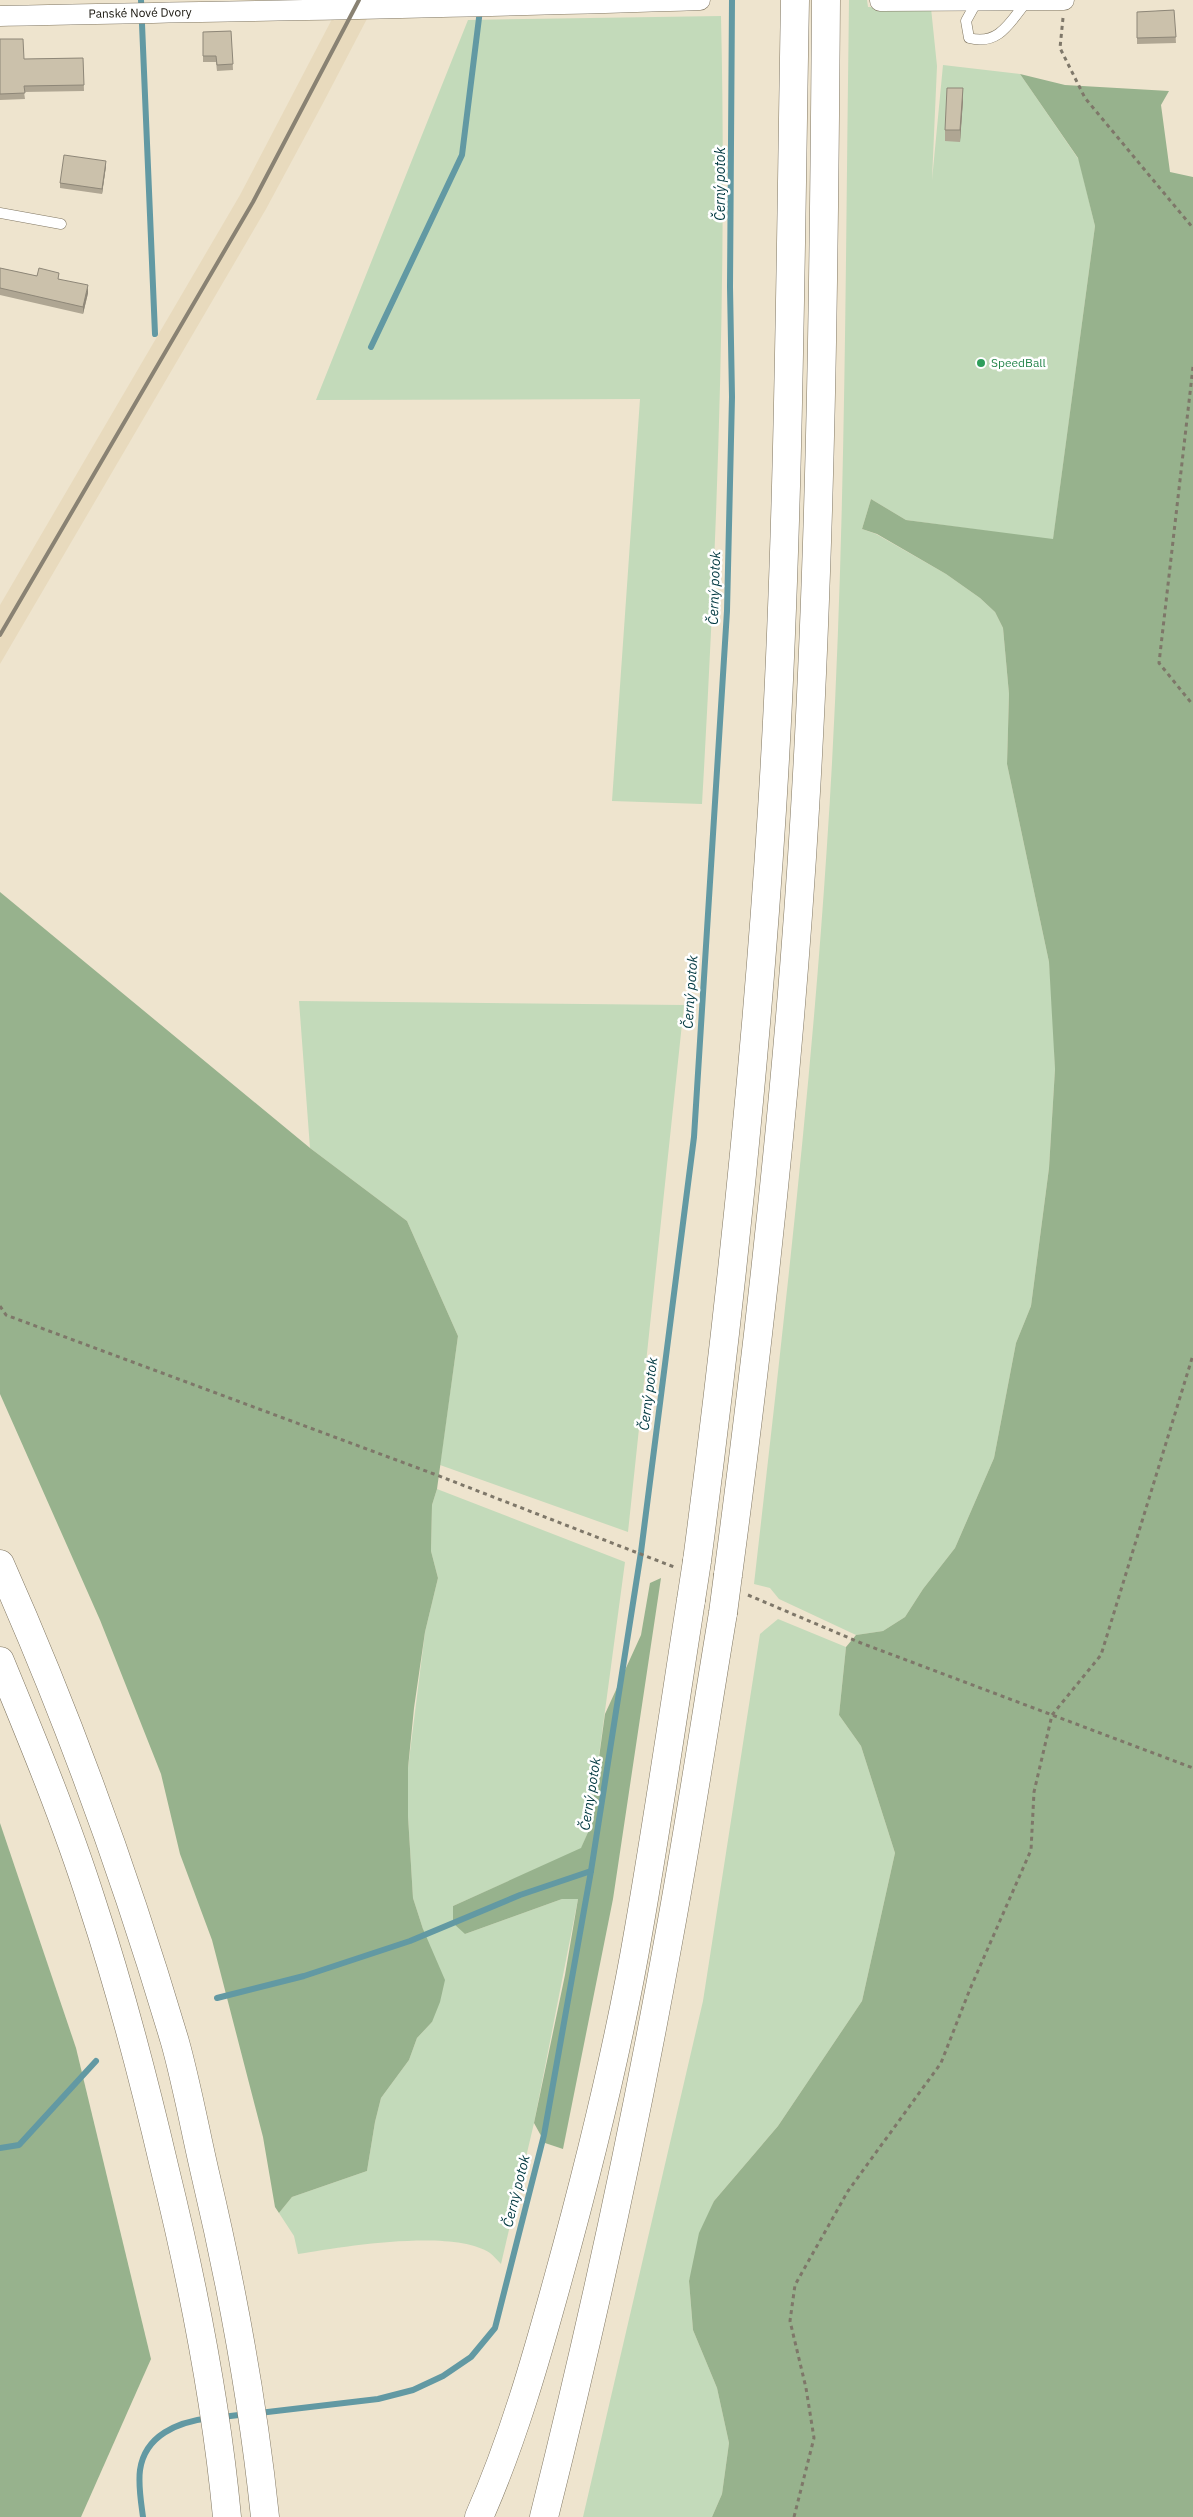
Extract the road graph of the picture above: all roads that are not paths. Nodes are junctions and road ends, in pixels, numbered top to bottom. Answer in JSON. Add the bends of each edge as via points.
{"nodes":[{"id":1,"x":689,"y":0,"type":"edge"},
{"id":2,"x":700,"y":0,"type":"edge"},
{"id":3,"x":795,"y":0,"type":"edge"},
{"id":4,"x":826,"y":0,"type":"edge"},
{"id":5,"x":880,"y":1,"type":"edge"},
{"id":6,"x":977,"y":1,"type":"edge"},
{"id":7,"x":1027,"y":1,"type":"junction"},
{"id":8,"x":1064,"y":5,"type":"edge"},
{"id":9,"x":0,"y":16,"type":"edge"},
{"id":10,"x":0,"y":213,"type":"edge"},
{"id":11,"x":62,"y":224,"type":"dead end"},
{"id":12,"x":0,"y":1564,"type":"edge"},
{"id":13,"x":0,"y":1661,"type":"edge"},
{"id":14,"x":227,"y":2517,"type":"edge"},
{"id":15,"x":265,"y":2517,"type":"edge"},
{"id":16,"x":479,"y":2517,"type":"edge"},
{"id":17,"x":544,"y":2517,"type":"edge"}],
"edges":[{"from":1,"to":2,"type":"street","name":"Panské Nové Dvory"},
{"from":1,"to":9,"type":"street","name":"Panské Nové Dvory","via":[[434,9]]},
{"from":3,"to":16,"type":"highway","bridge":true,"via":[[788,405],[772,808],[741,1200],[719,1396],[686,1564],[691,1600],[639,1930],[604,2099],[582,2194],[531,2373]]},
{"from":4,"to":17,"type":"highway","bridge":true,"via":[[822,387],[805,810],[791,1006],[752,1400],[723,1613],[670,1936],[601,2275]]},
{"from":5,"to":6,"type":"street"},
{"from":6,"to":7,"type":"street"},
{"from":6,"to":7,"type":"lane","via":[[966,22],[969,38],[982,42],[996,37]]},
{"from":7,"to":8,"type":"street"},
{"from":10,"to":11,"type":"lane"},
{"from":12,"to":15,"type":"highway","via":[[73,1741],[127,1892],[175,2044],[220,2235],[248,2377]]},
{"from":13,"to":14,"type":"highway","via":[[38,1753],[92,1902],[138,2058],[182,2238],[210,2384]]}]}
